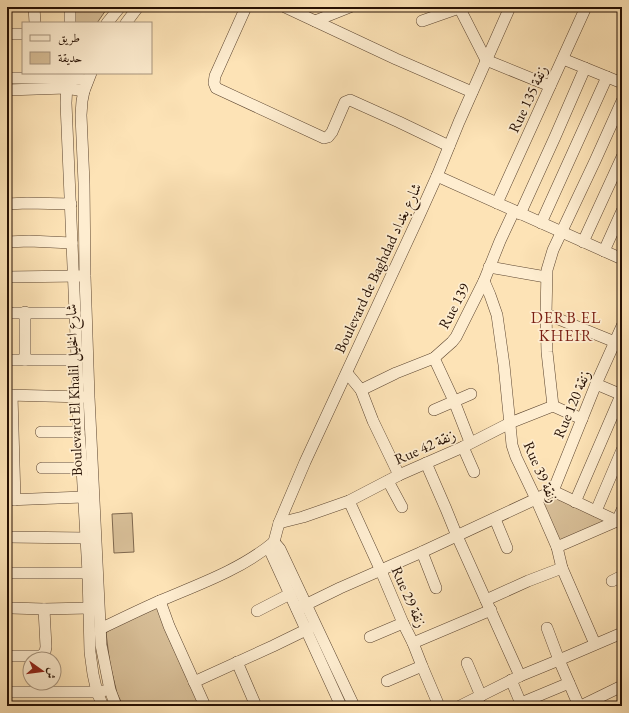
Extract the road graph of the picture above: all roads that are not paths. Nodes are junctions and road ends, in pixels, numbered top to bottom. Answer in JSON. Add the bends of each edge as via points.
{"nodes":[{"id":1,"x":34,"y":7,"type":"edge"},
{"id":2,"x":70,"y":7,"type":"edge"},
{"id":3,"x":120,"y":7,"type":"edge"},
{"id":4,"x":138,"y":7,"type":"edge"},
{"id":5,"x":246,"y":7,"type":"edge"},
{"id":6,"x":285,"y":7,"type":"edge"},
{"id":7,"x":350,"y":7,"type":"edge"},
{"id":8,"x":459,"y":7,"type":"edge"},
{"id":9,"x":510,"y":7,"type":"edge"},
{"id":10,"x":586,"y":7,"type":"edge"},
{"id":11,"x":315,"y":21,"type":"junction"},
{"id":12,"x":422,"y":21,"type":"dead end"},
{"id":13,"x":35,"y":22,"type":"edge"},
{"id":14,"x":70,"y":22,"type":"edge"},
{"id":15,"x":108,"y":22,"type":"edge"},
{"id":16,"x":127,"y":22,"type":"edge"},
{"id":17,"x":7,"y":34,"type":"edge"},
{"id":18,"x":22,"y":34,"type":"edge"},
{"id":19,"x":563,"y":59,"type":"junction"},
{"id":20,"x":486,"y":60,"type":"junction"},
{"id":21,"x":585,"y":68,"type":"junction"},
{"id":22,"x":607,"y":77,"type":"junction"},
{"id":23,"x":7,"y":78,"type":"edge"},
{"id":24,"x":68,"y":80,"type":"edge"},
{"id":25,"x":87,"y":81,"type":"edge"},
{"id":26,"x":622,"y":83,"type":"edge"},
{"id":27,"x":550,"y":86,"type":"junction"},
{"id":28,"x":7,"y":90,"type":"edge"},
{"id":29,"x":472,"y":92,"type":"junction"},
{"id":30,"x":622,"y":101,"type":"edge"},
{"id":31,"x":449,"y":146,"type":"junction"},
{"id":32,"x":622,"y":157,"type":"edge"},
{"id":33,"x":437,"y":176,"type":"junction"},
{"id":34,"x":70,"y":183,"type":"junction"},
{"id":35,"x":84,"y":183,"type":"junction"},
{"id":36,"x":497,"y":203,"type":"junction"},
{"id":37,"x":7,"y":204,"type":"edge"},
{"id":38,"x":71,"y":204,"type":"junction"},
{"id":39,"x":622,"y":211,"type":"edge"},
{"id":40,"x":517,"y":212,"type":"junction"},
{"id":41,"x":541,"y":223,"type":"junction"},
{"id":42,"x":562,"y":233,"type":"junction"},
{"id":43,"x":7,"y":242,"type":"edge"},
{"id":44,"x":583,"y":242,"type":"junction"},
{"id":45,"x":72,"y":243,"type":"junction"},
{"id":46,"x":604,"y":251,"type":"junction"},
{"id":47,"x":622,"y":259,"type":"edge"},
{"id":48,"x":489,"y":267,"type":"junction"},
{"id":49,"x":85,"y":276,"type":"junction"},
{"id":50,"x":7,"y":277,"type":"edge"},
{"id":51,"x":73,"y":277,"type":"junction"},
{"id":52,"x":546,"y":277,"type":"junction"},
{"id":53,"x":484,"y":281,"type":"junction"},
{"id":54,"x":26,"y":312,"type":"junction"},
{"id":55,"x":14,"y":313,"type":"dead end"},
{"id":56,"x":75,"y":313,"type":"junction"},
{"id":57,"x":546,"y":314,"type":"junction"},
{"id":58,"x":622,"y":326,"type":"edge"},
{"id":59,"x":615,"y":342,"type":"junction"},
{"id":60,"x":434,"y":358,"type":"junction"},
{"id":61,"x":7,"y":360,"type":"edge"},
{"id":62,"x":25,"y":360,"type":"junction"},
{"id":63,"x":77,"y":360,"type":"junction"},
{"id":64,"x":347,"y":373,"type":"junction"},
{"id":65,"x":596,"y":384,"type":"junction"},
{"id":66,"x":361,"y":390,"type":"junction"},
{"id":67,"x":471,"y":394,"type":"dead end"},
{"id":68,"x":622,"y":394,"type":"edge"},
{"id":69,"x":9,"y":395,"type":"edge"},
{"id":70,"x":84,"y":397,"type":"junction"},
{"id":71,"x":454,"y":401,"type":"junction"},
{"id":72,"x":553,"y":406,"type":"junction"},
{"id":73,"x":434,"y":410,"type":"dead end"},
{"id":74,"x":582,"y":419,"type":"junction"},
{"id":75,"x":510,"y":423,"type":"junction"},
{"id":76,"x":41,"y":432,"type":"dead end"},
{"id":77,"x":79,"y":432,"type":"junction"},
{"id":78,"x":467,"y":445,"type":"junction"},
{"id":79,"x":622,"y":450,"type":"edge"},
{"id":80,"x":426,"y":463,"type":"junction"},
{"id":81,"x":42,"y":468,"type":"dead end"},
{"id":82,"x":82,"y":468,"type":"junction"},
{"id":83,"x":474,"y":472,"type":"dead end"},
{"id":84,"x":399,"y":475,"type":"junction"},
{"id":85,"x":388,"y":481,"type":"junction"},
{"id":86,"x":553,"y":492,"type":"junction"},
{"id":87,"x":83,"y":497,"type":"junction"},
{"id":88,"x":536,"y":499,"type":"junction"},
{"id":89,"x":11,"y":500,"type":"edge"},
{"id":90,"x":349,"y":501,"type":"junction"},
{"id":91,"x":575,"y":502,"type":"junction"},
{"id":92,"x":402,"y":507,"type":"dead end"},
{"id":93,"x":622,"y":510,"type":"edge"},
{"id":94,"x":596,"y":511,"type":"junction"},
{"id":95,"x":495,"y":519,"type":"junction"},
{"id":96,"x":620,"y":522,"type":"edge"},
{"id":97,"x":278,"y":523,"type":"junction"},
{"id":98,"x":457,"y":536,"type":"junction"},
{"id":99,"x":7,"y":537,"type":"edge"},
{"id":100,"x":86,"y":538,"type":"junction"},
{"id":101,"x":274,"y":542,"type":"junction"},
{"id":102,"x":557,"y":547,"type":"junction"},
{"id":103,"x":507,"y":548,"type":"dead end"},
{"id":104,"x":422,"y":552,"type":"junction"},
{"id":105,"x":562,"y":568,"type":"junction"},
{"id":106,"x":381,"y":571,"type":"junction"},
{"id":107,"x":7,"y":573,"type":"edge"},
{"id":108,"x":88,"y":573,"type":"junction"},
{"id":109,"x":436,"y":588,"type":"dead end"},
{"id":110,"x":290,"y":594,"type":"junction"},
{"id":111,"x":160,"y":601,"type":"junction"},
{"id":112,"x":489,"y":605,"type":"junction"},
{"id":113,"x":302,"y":607,"type":"junction"},
{"id":114,"x":11,"y":608,"type":"dead end"},
{"id":115,"x":89,"y":608,"type":"junction"},
{"id":116,"x":44,"y":609,"type":"junction"},
{"id":117,"x":256,"y":611,"type":"dead end"},
{"id":118,"x":403,"y":623,"type":"junction"},
{"id":119,"x":100,"y":624,"type":"junction"},
{"id":120,"x":311,"y":627,"type":"junction"},
{"id":121,"x":547,"y":628,"type":"dead end"},
{"id":122,"x":622,"y":633,"type":"edge"},
{"id":123,"x":370,"y":637,"type":"dead end"},
{"id":124,"x":413,"y":643,"type":"junction"},
{"id":125,"x":595,"y":644,"type":"junction"},
{"id":126,"x":7,"y":656,"type":"edge"},
{"id":127,"x":559,"y":660,"type":"junction"},
{"id":128,"x":237,"y":662,"type":"junction"},
{"id":129,"x":468,"y":663,"type":"dead end"},
{"id":130,"x":422,"y":666,"type":"junction"},
{"id":131,"x":516,"y":678,"type":"junction"},
{"id":132,"x":387,"y":681,"type":"dead end"},
{"id":133,"x":194,"y":682,"type":"junction"},
{"id":134,"x":570,"y":683,"type":"junction"},
{"id":135,"x":622,"y":686,"type":"edge"},
{"id":136,"x":110,"y":690,"type":"junction"},
{"id":137,"x":7,"y":692,"type":"edge"},
{"id":138,"x":98,"y":692,"type":"junction"},
{"id":139,"x":481,"y":696,"type":"junction"},
{"id":140,"x":522,"y":705,"type":"edge"},
{"id":141,"x":103,"y":706,"type":"edge"},
{"id":142,"x":116,"y":706,"type":"edge"},
{"id":143,"x":205,"y":706,"type":"edge"},
{"id":144,"x":256,"y":706,"type":"edge"},
{"id":145,"x":341,"y":706,"type":"edge"},
{"id":146,"x":354,"y":706,"type":"edge"},
{"id":147,"x":439,"y":706,"type":"edge"},
{"id":148,"x":460,"y":706,"type":"edge"},
{"id":149,"x":580,"y":706,"type":"edge"}],
"edges":[{"from":1,"to":13,"type":"street"},
{"from":2,"to":14,"type":"street"},
{"from":3,"to":15,"type":"street"},
{"from":4,"to":16,"type":"street"},
{"from":5,"to":31,"type":"street","via":[[214,76],[216,88],[324,138],[332,132],[345,102],[350,100]]},
{"from":6,"to":11,"type":"street"},
{"from":7,"to":11,"type":"street"},
{"from":8,"to":12,"type":"street"},
{"from":8,"to":20,"type":"street"},
{"from":9,"to":20,"type":"street","name":"Boulevard de Baghdad شارع بغداد"},
{"from":10,"to":19,"type":"street","name":"Rue 135 زنقة"},
{"from":11,"to":29,"type":"street","via":[[396,60]]},
{"from":17,"to":18,"type":"street"},
{"from":19,"to":21,"type":"street"},
{"from":19,"to":27,"type":"street","name":"Rue 135 زنقة"},
{"from":20,"to":27,"type":"street"},
{"from":20,"to":29,"type":"street","name":"Boulevard de Baghdad شارع بغداد"},
{"from":21,"to":22,"type":"street"},
{"from":21,"to":40,"type":"street","name":"Rue 139","via":[[555,137]]},
{"from":22,"to":26,"type":"street"},
{"from":22,"to":41,"type":"street"},
{"from":23,"to":24,"type":"street"},
{"from":24,"to":25,"type":"street"},
{"from":24,"to":28,"type":"street"},
{"from":24,"to":34,"type":"street","name":"Boulevard El Khalil شارع الخليل"},
{"from":25,"to":35,"type":"street","name":"Boulevard El Khalil شارع الخليل","via":[[81,115]]},
{"from":27,"to":36,"type":"street","name":"Rue 135 زنقة"},
{"from":29,"to":31,"type":"street","name":"Boulevard de Baghdad شارع بغداد"},
{"from":30,"to":42,"type":"street"},
{"from":31,"to":33,"type":"street","name":"Boulevard de Baghdad شارع بغداد"},
{"from":32,"to":44,"type":"street"},
{"from":33,"to":36,"type":"street"},
{"from":33,"to":64,"type":"street","name":"Boulevard de Baghdad شارع بغداد"},
{"from":34,"to":35,"type":"street"},
{"from":34,"to":38,"type":"street","name":"Boulevard El Khalil شارع الخليل"},
{"from":35,"to":49,"type":"street","name":"Boulevard El Khalil شارع الخليل"},
{"from":36,"to":40,"type":"street"},
{"from":37,"to":38,"type":"street"},
{"from":38,"to":45,"type":"street","name":"Boulevard El Khalil شارع الخليل"},
{"from":39,"to":46,"type":"street"},
{"from":40,"to":41,"type":"street"},
{"from":40,"to":48,"type":"street","name":"Rue 139"},
{"from":41,"to":42,"type":"street"},
{"from":42,"to":44,"type":"street"},
{"from":42,"to":52,"type":"street","via":[[553,250]]},
{"from":43,"to":45,"type":"street"},
{"from":44,"to":46,"type":"street"},
{"from":45,"to":51,"type":"street","name":"Boulevard El Khalil شارع الخليل"},
{"from":46,"to":47,"type":"street"},
{"from":48,"to":52,"type":"street"},
{"from":48,"to":53,"type":"street","name":"Rue 139"},
{"from":49,"to":51,"type":"street"},
{"from":49,"to":70,"type":"street","name":"Boulevard El Khalil شارع الخليل"},
{"from":50,"to":51,"type":"street"},
{"from":51,"to":56,"type":"street","name":"Boulevard El Khalil شارع الخليل"},
{"from":52,"to":57,"type":"street"},
{"from":53,"to":60,"type":"street","name":"Rue 139","via":[[456,337]]},
{"from":53,"to":75,"type":"street","name":"Rue 39 زنقة","via":[[497,315]]},
{"from":54,"to":55,"type":"street"},
{"from":54,"to":56,"type":"street"},
{"from":54,"to":62,"type":"street"},
{"from":56,"to":63,"type":"street","name":"Boulevard El Khalil شارع الخليل"},
{"from":57,"to":59,"type":"street"},
{"from":57,"to":72,"type":"street"},
{"from":58,"to":59,"type":"street","name":"Rue 120 زنقة"},
{"from":59,"to":65,"type":"street","name":"Rue 120 زنقة"},
{"from":60,"to":66,"type":"street","name":"Rue 139"},
{"from":60,"to":71,"type":"street"},
{"from":61,"to":62,"type":"street"},
{"from":62,"to":63,"type":"street"},
{"from":63,"to":70,"type":"street","name":"Boulevard El Khalil شارع الخليل"},
{"from":64,"to":66,"type":"street"},
{"from":64,"to":97,"type":"street","name":"Boulevard de Baghdad شارع بغداد"},
{"from":65,"to":68,"type":"street"},
{"from":65,"to":74,"type":"street","name":"Rue 120 زنقة"},
{"from":66,"to":84,"type":"street"},
{"from":67,"to":71,"type":"street"},
{"from":68,"to":91,"type":"street"},
{"from":69,"to":70,"type":"street"},
{"from":69,"to":89,"type":"street"},
{"from":70,"to":77,"type":"street","name":"Boulevard El Khalil شارع الخليل"},
{"from":70,"to":119,"type":"street","name":"Boulevard El Khalil شارع الخليل"},
{"from":71,"to":73,"type":"street"},
{"from":71,"to":78,"type":"street"},
{"from":72,"to":74,"type":"street"},
{"from":72,"to":75,"type":"street","name":"Rue 42 زنقة"},
{"from":74,"to":86,"type":"street","name":"Rue 120 زنقة"},
{"from":75,"to":78,"type":"street","name":"Rue 42 زنقة"},
{"from":75,"to":88,"type":"street","name":"Rue 39 زنقة","via":[[516,457]]},
{"from":76,"to":77,"type":"street"},
{"from":77,"to":82,"type":"street","name":"Boulevard El Khalil شارع الخليل"},
{"from":78,"to":80,"type":"street","name":"Rue 42 زنقة"},
{"from":78,"to":83,"type":"street"},
{"from":79,"to":94,"type":"street"},
{"from":80,"to":84,"type":"street","name":"Rue 42 زنقة"},
{"from":80,"to":98,"type":"street"},
{"from":81,"to":82,"type":"street"},
{"from":82,"to":87,"type":"street","name":"Boulevard El Khalil شارع الخليل"},
{"from":84,"to":85,"type":"street","name":"Rue 42 زنقة"},
{"from":85,"to":90,"type":"street","name":"Rue 42 زنقة"},
{"from":85,"to":92,"type":"street"},
{"from":86,"to":88,"type":"street"},
{"from":86,"to":91,"type":"street"},
{"from":87,"to":89,"type":"street"},
{"from":87,"to":100,"type":"street","name":"Boulevard El Khalil شارع الخليل"},
{"from":88,"to":95,"type":"street"},
{"from":88,"to":102,"type":"street","name":"Rue 39 زنقة"},
{"from":90,"to":97,"type":"street","name":"Rue 42 زنقة"},
{"from":90,"to":106,"type":"street","name":"Rue 29 زنقة"},
{"from":91,"to":94,"type":"street"},
{"from":93,"to":96,"type":"street"},
{"from":94,"to":96,"type":"street"},
{"from":95,"to":98,"type":"street"},
{"from":95,"to":103,"type":"street"},
{"from":96,"to":102,"type":"street"},
{"from":97,"to":101,"type":"street","name":"Boulevard de Baghdad شارع بغداد"},
{"from":98,"to":104,"type":"street"},
{"from":98,"to":112,"type":"street"},
{"from":99,"to":100,"type":"street"},
{"from":100,"to":108,"type":"street","name":"Boulevard El Khalil شارع الخليل"},
{"from":101,"to":110,"type":"street","name":"Boulevard de Baghdad شارع بغداد","via":[[271,553]]},
{"from":101,"to":111,"type":"street","via":[[232,569]]},
{"from":101,"to":113,"type":"street","name":"Boulevard de Baghdad شارع بغداد","via":[[280,549]]},
{"from":102,"to":105,"type":"street","name":"Rue 39 زنقة"},
{"from":104,"to":106,"type":"street"},
{"from":104,"to":109,"type":"street"},
{"from":105,"to":112,"type":"street","via":[[528,581]]},
{"from":105,"to":125,"type":"street","name":"Rue 39 زنقة"},
{"from":106,"to":113,"type":"street"},
{"from":106,"to":118,"type":"street","name":"Rue 29 زنقة"},
{"from":107,"to":108,"type":"street"},
{"from":108,"to":115,"type":"street","name":"Boulevard El Khalil شارع الخليل"},
{"from":110,"to":113,"type":"street","name":"Boulevard de Baghdad شارع بغداد"},
{"from":110,"to":117,"type":"street"},
{"from":111,"to":119,"type":"street","via":[[122,618]]},
{"from":111,"to":133,"type":"street"},
{"from":112,"to":124,"type":"street"},
{"from":112,"to":131,"type":"street"},
{"from":113,"to":120,"type":"street","name":"Boulevard de Baghdad شارع بغداد"},
{"from":114,"to":116,"type":"street"},
{"from":115,"to":116,"type":"street"},
{"from":115,"to":138,"type":"street","name":"Boulevard El Khalil شارع الخليل","via":[[90,652]]},
{"from":116,"to":126,"type":"street","via":[[45,652],[41,656]]},
{"from":118,"to":123,"type":"street"},
{"from":118,"to":124,"type":"street","name":"Rue 29 زنقة"},
{"from":119,"to":136,"type":"street","name":"Boulevard El Khalil شارع الخليل","via":[[101,645]]},
{"from":120,"to":128,"type":"street"},
{"from":120,"to":145,"type":"street","name":"Boulevard de Baghdad شارع بغداد"},
{"from":120,"to":146,"type":"street","name":"Boulevard de Baghdad شارع بغداد"},
{"from":121,"to":127,"type":"street"},
{"from":122,"to":125,"type":"street"},
{"from":124,"to":130,"type":"street","name":"Rue 29 زنقة"},
{"from":125,"to":127,"type":"street"},
{"from":127,"to":131,"type":"street"},
{"from":127,"to":134,"type":"street"},
{"from":128,"to":133,"type":"street"},
{"from":128,"to":144,"type":"street"},
{"from":129,"to":139,"type":"street"},
{"from":130,"to":132,"type":"street"},
{"from":130,"to":147,"type":"street","name":"Rue 29 زنقة"},
{"from":131,"to":139,"type":"street"},
{"from":131,"to":140,"type":"street"},
{"from":133,"to":143,"type":"street"},
{"from":134,"to":140,"type":"street"},
{"from":134,"to":149,"type":"street"},
{"from":135,"to":149,"type":"street"},
{"from":136,"to":138,"type":"street"},
{"from":136,"to":142,"type":"street","name":"Boulevard El Khalil شارع الخليل"},
{"from":137,"to":138,"type":"street"},
{"from":138,"to":141,"type":"street","name":"Boulevard El Khalil شارع الخليل"},
{"from":139,"to":148,"type":"street"}]}
